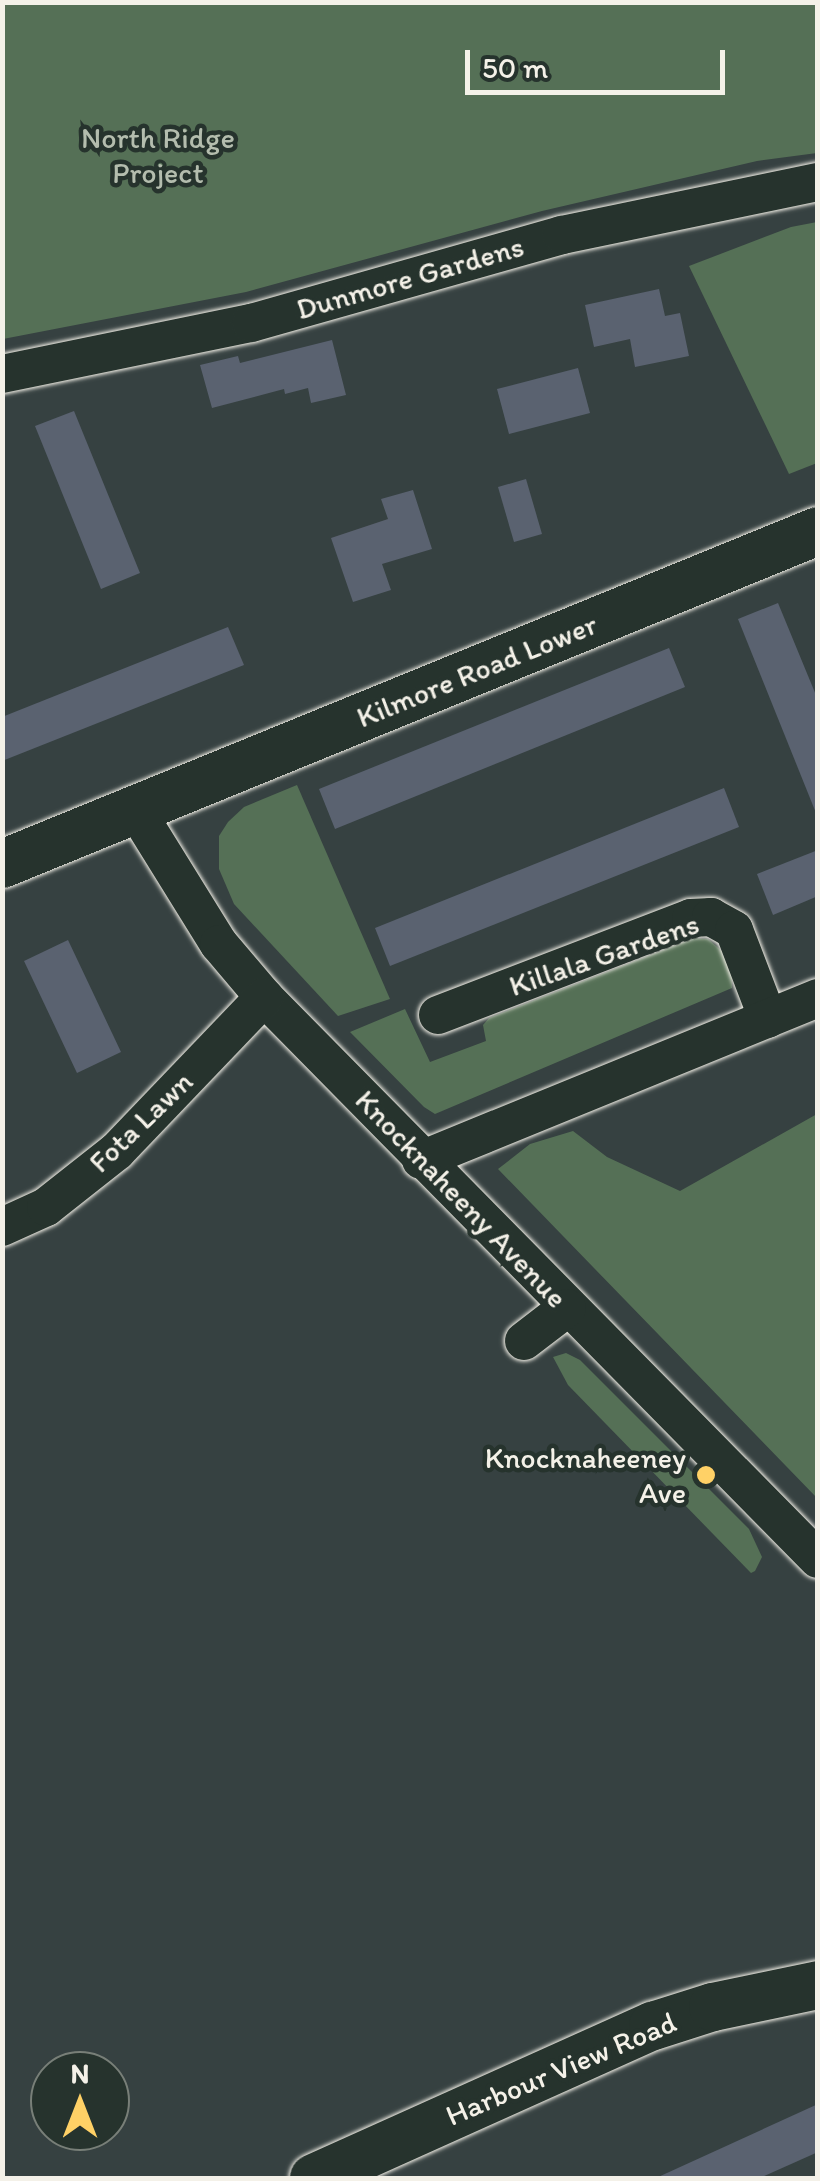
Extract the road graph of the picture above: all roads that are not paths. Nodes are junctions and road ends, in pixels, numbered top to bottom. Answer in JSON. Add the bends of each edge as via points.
{"nodes":[{"id":1,"x":818,"y":182,"type":"edge"},
{"id":2,"x":2,"y":374,"type":"edge"},
{"id":3,"x":815,"y":540,"type":"edge"},
{"id":4,"x":137,"y":812,"type":"junction"},
{"id":5,"x":2,"y":864,"type":"edge"},
{"id":6,"x":264,"y":996,"type":"junction"},
{"id":7,"x":818,"y":998,"type":"edge"},
{"id":8,"x":438,"y":1014,"type":"dead end"},
{"id":9,"x":768,"y":1019,"type":"junction"},
{"id":10,"x":421,"y":1160,"type":"junction"},
{"id":11,"x":2,"y":1227,"type":"edge"},
{"id":12,"x":567,"y":1308,"type":"junction"},
{"id":13,"x":524,"y":1340,"type":"dead end"},
{"id":14,"x":818,"y":1559,"type":"edge"},
{"id":15,"x":818,"y":1985,"type":"edge"},
{"id":16,"x":314,"y":2178,"type":"edge"}],
"edges":[{"from":1,"to":2,"type":"street","name":"Dunmore Gardens","via":[[562,235],[251,322]]},
{"from":3,"to":4,"type":"street","name":"Kilmore Road Lower"},
{"from":4,"to":5,"type":"street","name":"Kilmore Road Lower"},
{"from":4,"to":6,"type":"street","name":"Knocknaheeny Avenue","via":[[219,944]]},
{"from":6,"to":10,"type":"street","name":"Knocknaheeny Avenue"},
{"from":6,"to":11,"type":"street","name":"Fota Lawn","via":[[117,1151],[46,1207]]},
{"from":7,"to":9,"type":"street"},
{"from":8,"to":9,"type":"street","name":"Killala Gardens","via":[[691,918],[711,917],[734,930]]},
{"from":9,"to":10,"type":"street"},
{"from":10,"to":12,"type":"street","name":"Knocknaheeny Avenue"},
{"from":12,"to":13,"type":"street"},
{"from":12,"to":14,"type":"street","name":"Knocknaheeny Avenue"},
{"from":15,"to":16,"type":"street","name":"Harbour View Road","via":[[653,2026]]}]}
